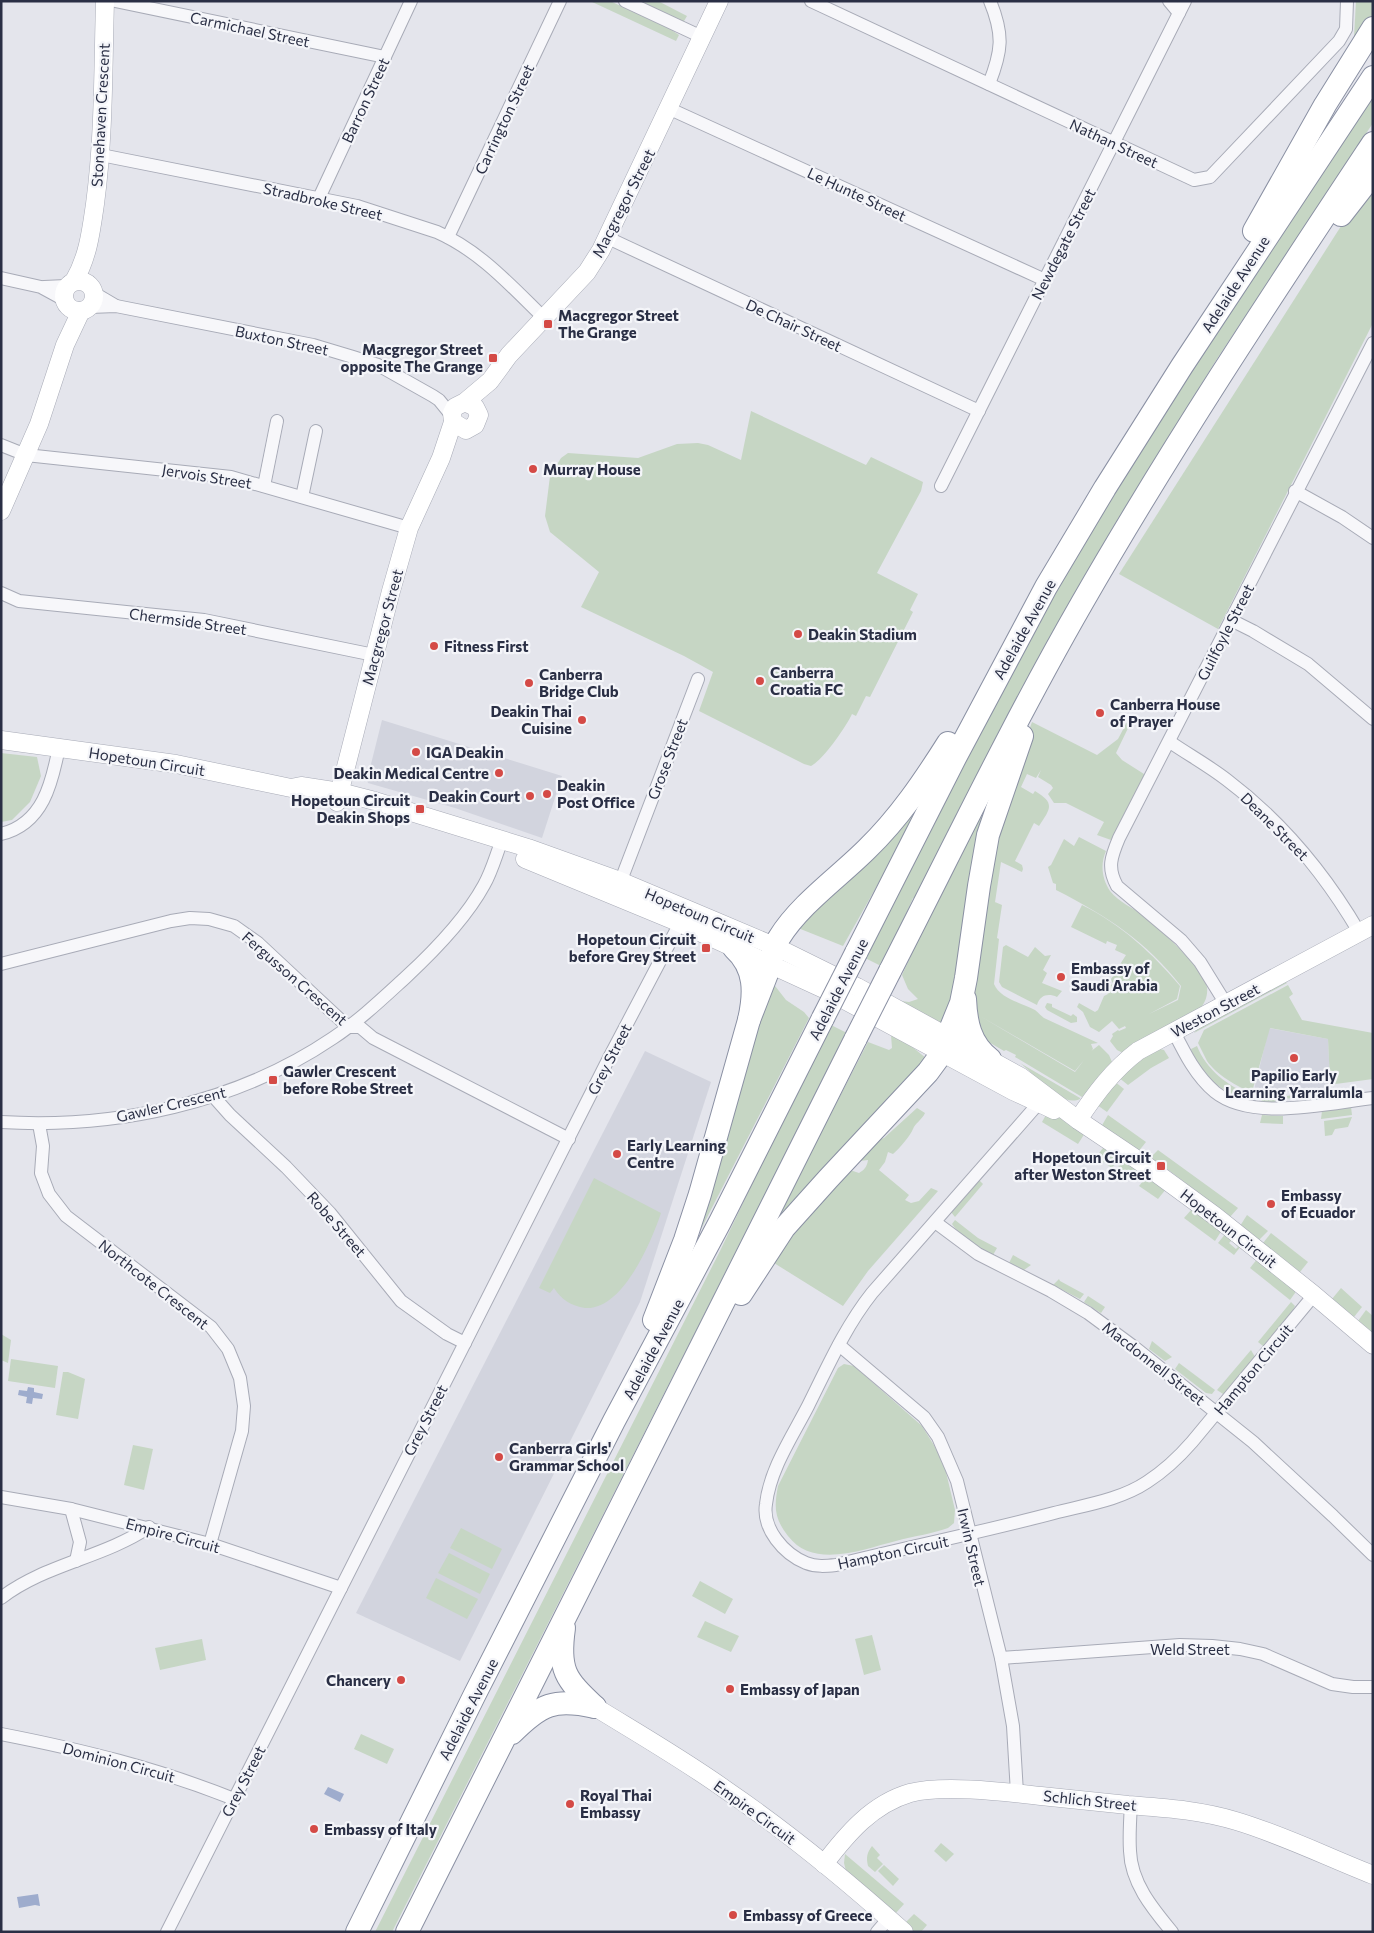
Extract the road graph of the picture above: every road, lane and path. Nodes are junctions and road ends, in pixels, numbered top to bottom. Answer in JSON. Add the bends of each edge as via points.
{"nodes":[{"id":1,"x":105,"y":1,"type":"edge"},
{"id":2,"x":115,"y":1,"type":"edge"},
{"id":3,"x":410,"y":1,"type":"edge"},
{"id":4,"x":560,"y":1,"type":"edge"},
{"id":5,"x":625,"y":1,"type":"edge"},
{"id":6,"x":719,"y":1,"type":"edge"},
{"id":7,"x":811,"y":1,"type":"edge"},
{"id":8,"x":990,"y":1,"type":"edge"},
{"id":9,"x":1169,"y":1,"type":"edge"},
{"id":10,"x":1185,"y":1,"type":"edge"},
{"id":11,"x":1347,"y":1,"type":"edge"},
{"id":12,"x":1179,"y":13,"type":"junction"},
{"id":13,"x":1373,"y":28,"type":"edge"},
{"id":14,"x":702,"y":37,"type":"junction"},
{"id":15,"x":385,"y":57,"type":"junction"},
{"id":16,"x":1373,"y":77,"type":"edge"},
{"id":17,"x":989,"y":84,"type":"junction"},
{"id":18,"x":670,"y":109,"type":"junction"},
{"id":19,"x":1114,"y":143,"type":"junction"},
{"id":20,"x":1373,"y":143,"type":"edge"},
{"id":21,"x":101,"y":155,"type":"junction"},
{"id":22,"x":1373,"y":174,"type":"edge"},
{"id":23,"x":319,"y":198,"type":"junction"},
{"id":24,"x":448,"y":237,"type":"junction"},
{"id":25,"x":608,"y":238,"type":"junction"},
{"id":26,"x":1,"y":278,"type":"edge"},
{"id":27,"x":1045,"y":280,"type":"junction"},
{"id":28,"x":78,"y":296,"type":"junction"},
{"id":29,"x":544,"y":318,"type":"junction"},
{"id":30,"x":1373,"y":342,"type":"edge"},
{"id":31,"x":1230,"y":360,"type":"junction"},
{"id":32,"x":1182,"y":366,"type":"junction"},
{"id":33,"x":1368,"y":366,"type":"edge"},
{"id":34,"x":979,"y":411,"type":"junction"},
{"id":35,"x":462,"y":414,"type":"junction"},
{"id":36,"x":277,"y":421,"type":"dead end"},
{"id":37,"x":316,"y":431,"type":"dead end"},
{"id":38,"x":1,"y":445,"type":"edge"},
{"id":39,"x":26,"y":455,"type":"junction"},
{"id":40,"x":264,"y":486,"type":"junction"},
{"id":41,"x":941,"y":486,"type":"dead end"},
{"id":42,"x":1296,"y":491,"type":"junction"},
{"id":43,"x":302,"y":497,"type":"junction"},
{"id":44,"x":1,"y":511,"type":"edge"},
{"id":45,"x":409,"y":528,"type":"junction"},
{"id":46,"x":1373,"y":538,"type":"edge"},
{"id":47,"x":1046,"y":587,"type":"junction"},
{"id":48,"x":1,"y":593,"type":"edge"},
{"id":49,"x":1231,"y":620,"type":"junction"},
{"id":50,"x":1057,"y":649,"type":"junction"},
{"id":51,"x":374,"y":655,"type":"junction"},
{"id":52,"x":698,"y":679,"type":"dead end"},
{"id":53,"x":1373,"y":719,"type":"edge"},
{"id":54,"x":1,"y":740,"type":"edge"},
{"id":55,"x":1170,"y":742,"type":"junction"},
{"id":56,"x":59,"y":747,"type":"junction"},
{"id":57,"x":338,"y":797,"type":"junction"},
{"id":58,"x":1,"y":834,"type":"edge"},
{"id":59,"x":500,"y":845,"type":"junction"},
{"id":60,"x":618,"y":888,"type":"junction"},
{"id":61,"x":683,"y":916,"type":"junction"},
{"id":62,"x":1366,"y":929,"type":"edge"},
{"id":63,"x":734,"y":948,"type":"junction"},
{"id":64,"x":772,"y":955,"type":"junction"},
{"id":65,"x":1,"y":964,"type":"edge"},
{"id":66,"x":966,"y":978,"type":"junction"},
{"id":67,"x":1226,"y":1004,"type":"junction"},
{"id":68,"x":750,"y":1020,"type":"junction"},
{"id":69,"x":348,"y":1027,"type":"junction"},
{"id":70,"x":1174,"y":1032,"type":"junction"},
{"id":71,"x":945,"y":1044,"type":"junction"},
{"id":72,"x":990,"y":1059,"type":"junction"},
{"id":73,"x":214,"y":1097,"type":"junction"},
{"id":74,"x":1373,"y":1098,"type":"edge"},
{"id":75,"x":1041,"y":1099,"type":"junction"},
{"id":76,"x":1078,"y":1120,"type":"junction"},
{"id":77,"x":1,"y":1122,"type":"edge"},
{"id":78,"x":39,"y":1124,"type":"junction"},
{"id":79,"x":569,"y":1139,"type":"junction"},
{"id":80,"x":935,"y":1222,"type":"junction"},
{"id":81,"x":1314,"y":1295,"type":"junction"},
{"id":82,"x":465,"y":1343,"type":"junction"},
{"id":83,"x":839,"y":1345,"type":"junction"},
{"id":84,"x":1373,"y":1345,"type":"edge"},
{"id":85,"x":1217,"y":1413,"type":"junction"},
{"id":86,"x":666,"y":1419,"type":"junction"},
{"id":87,"x":614,"y":1421,"type":"junction"},
{"id":88,"x":1,"y":1497,"type":"edge"},
{"id":89,"x":71,"y":1509,"type":"junction"},
{"id":90,"x":149,"y":1528,"type":"junction"},
{"id":91,"x":970,"y":1535,"type":"junction"},
{"id":92,"x":210,"y":1544,"type":"junction"},
{"id":93,"x":1373,"y":1555,"type":"edge"},
{"id":94,"x":76,"y":1561,"type":"junction"},
{"id":95,"x":341,"y":1588,"type":"junction"},
{"id":96,"x":1,"y":1598,"type":"edge"},
{"id":97,"x":566,"y":1614,"type":"junction"},
{"id":98,"x":1001,"y":1658,"type":"junction"},
{"id":99,"x":1373,"y":1687,"type":"edge"},
{"id":100,"x":595,"y":1707,"type":"junction"},
{"id":101,"x":1,"y":1734,"type":"edge"},
{"id":102,"x":500,"y":1746,"type":"junction"},
{"id":103,"x":1017,"y":1793,"type":"junction"},
{"id":104,"x":234,"y":1799,"type":"junction"},
{"id":105,"x":1130,"y":1805,"type":"junction"},
{"id":106,"x":824,"y":1864,"type":"junction"},
{"id":107,"x":1373,"y":1875,"type":"edge"},
{"id":108,"x":889,"y":1918,"type":"junction"},
{"id":109,"x":167,"y":1932,"type":"edge"},
{"id":110,"x":357,"y":1932,"type":"edge"},
{"id":111,"x":407,"y":1932,"type":"edge"},
{"id":112,"x":877,"y":1932,"type":"edge"},
{"id":113,"x":904,"y":1932,"type":"edge"},
{"id":114,"x":1172,"y":1932,"type":"edge"}],
"edges":[{"from":1,"to":21,"type":"street","name":"Stonehaven Crescent"},
{"from":2,"to":15,"type":"street","name":"Carmichael Street"},
{"from":3,"to":15,"type":"street","name":"Barron Street"},
{"from":4,"to":24,"type":"street","name":"Carrington Street"},
{"from":5,"to":14,"type":"street"},
{"from":6,"to":14,"type":"street","name":"Macgregor Street"},
{"from":7,"to":17,"type":"street","name":"Nathan Street"},
{"from":8,"to":17,"type":"street","via":[[999,22],[1000,43],[997,64]]},
{"from":9,"to":12,"type":"street"},
{"from":10,"to":12,"type":"street","name":"Newdegate Street"},
{"from":11,"to":19,"type":"street","name":"Nathan Street","via":[[1346,29],[1339,42],[1210,177],[1194,180]]},
{"from":12,"to":19,"type":"street","name":"Newdegate Street"},
{"from":13,"to":32,"type":"highway","via":[[1325,105],[1209,309]]},
{"from":14,"to":18,"type":"street","name":"Macgregor Street"},
{"from":15,"to":23,"type":"street","name":"Barron Street"},
{"from":16,"to":32,"type":"highway","name":"Adelaide Avenue"},
{"from":17,"to":19,"type":"street","name":"Nathan Street"},
{"from":18,"to":25,"type":"street","name":"Macgregor Street"},
{"from":18,"to":27,"type":"street","name":"Le Hunte Street"},
{"from":19,"to":27,"type":"street","name":"Newdegate Street"},
{"from":20,"to":31,"type":"highway"},
{"from":21,"to":23,"type":"street","name":"Stradbroke Street"},
{"from":21,"to":28,"type":"street","name":"Stonehaven Crescent"},
{"from":22,"to":31,"type":"highway","via":[[1318,246],[1264,326]]},
{"from":23,"to":24,"type":"street","name":"Stradbroke Street","via":[[357,206]]},
{"from":24,"to":29,"type":"street","name":"Stradbroke Street","via":[[488,264]]},
{"from":25,"to":29,"type":"street","name":"Macgregor Street","via":[[587,272]]},
{"from":25,"to":34,"type":"street","name":"De Chair Street"},
{"from":26,"to":28,"type":"street","name":"Buxton Street"},
{"from":27,"to":34,"type":"street","name":"Newdegate Street"},
{"from":28,"to":35,"type":"street","name":"Buxton Street","via":[[353,356],[378,365]]},
{"from":28,"to":39,"type":"street","name":"Stonehaven Crescent","via":[[65,345]]},
{"from":29,"to":35,"type":"street","name":"Macgregor Street"},
{"from":30,"to":33,"type":"street","name":"Guilfoyle Street"},
{"from":31,"to":50,"type":"highway","via":[[1155,479]]},
{"from":32,"to":47,"type":"highway","name":"Adelaide Avenue"},
{"from":33,"to":42,"type":"street","name":"Guilfoyle Street"},
{"from":34,"to":41,"type":"street","name":"Newdegate Street"},
{"from":35,"to":45,"type":"street","name":"Macgregor Street"},
{"from":36,"to":40,"type":"street"},
{"from":37,"to":43,"type":"street"},
{"from":38,"to":39,"type":"street","name":"Jervois Street"},
{"from":39,"to":40,"type":"street","name":"Jervois Street","via":[[231,477]]},
{"from":39,"to":44,"type":"street","name":"Stonehaven Crescent"},
{"from":40,"to":43,"type":"street","name":"Jervois Street"},
{"from":42,"to":46,"type":"street"},
{"from":42,"to":49,"type":"street","name":"Guilfoyle Street"},
{"from":43,"to":45,"type":"street","name":"Jervois Street"},
{"from":45,"to":51,"type":"street","name":"Macgregor Street"},
{"from":47,"to":64,"type":"highway","via":[[908,803],[867,849],[787,927]]},
{"from":47,"to":87,"type":"highway","name":"Adelaide Avenue","bridge":true,"via":[[955,758],[720,1222]]},
{"from":48,"to":51,"type":"street","name":"Chermside Street","via":[[19,601],[204,620]]},
{"from":49,"to":53,"type":"street","via":[[1308,664]]},
{"from":49,"to":55,"type":"street","name":"Guilfoyle Street"},
{"from":50,"to":66,"type":"highway","via":[[988,835]]},
{"from":50,"to":86,"type":"highway","bridge":true,"via":[[890,971]]},
{"from":51,"to":57,"type":"street","name":"Macgregor Street"},
{"from":52,"to":60,"type":"street","name":"Grose Street"},
{"from":54,"to":56,"type":"street","name":"Hopetoun Circuit"},
{"from":55,"to":62,"type":"street","name":"Deane Street","via":[[1228,780],[1289,836]]},
{"from":55,"to":67,"type":"street","name":"Guilfoyle Street","via":[[1119,838],[1111,862],[1111,875],[1117,886],[1182,940]]},
{"from":56,"to":57,"type":"street","name":"Hopetoun Circuit","via":[[176,764],[291,788],[301,786]]},
{"from":56,"to":58,"type":"street","via":[[50,787],[41,805],[27,821]]},
{"from":57,"to":59,"type":"street","name":"Hopetoun Circuit","via":[[418,813]]},
{"from":59,"to":60,"type":"street","name":"Hopetoun Circuit"},
{"from":59,"to":69,"type":"street","name":"Gawler Crescent","via":[[493,867],[474,901],[433,951]]},
{"from":60,"to":61,"type":"street","name":"Hopetoun Circuit"},
{"from":61,"to":63,"type":"street","name":"Hopetoun Circuit"},
{"from":61,"to":64,"type":"street","name":"Hopetoun Circuit"},
{"from":61,"to":79,"type":"street","name":"Grey Street"},
{"from":62,"to":67,"type":"street","name":"Weston Street"},
{"from":63,"to":64,"type":"street","name":"Hopetoun Circuit"},
{"from":63,"to":68,"type":"highway","via":[[746,962],[753,980]]},
{"from":64,"to":68,"type":"highway"},
{"from":64,"to":71,"type":"street","name":"Hopetoun Circuit","via":[[858,987]]},
{"from":65,"to":69,"type":"street","name":"Fergusson Crescent","via":[[171,921],[209,919],[234,926],[246,934]]},
{"from":66,"to":71,"type":"highway"},
{"from":66,"to":72,"type":"highway","via":[[966,1012],[970,1032],[976,1046]]},
{"from":67,"to":70,"type":"street","name":"Weston Street"},
{"from":68,"to":87,"type":"highway","via":[[685,1240]]},
{"from":69,"to":73,"type":"street","name":"Gawler Crescent","via":[[303,1057]]},
{"from":69,"to":79,"type":"street","name":"Fergusson Crescent","via":[[360,1027],[373,1038]]},
{"from":70,"to":74,"type":"street","via":[[1197,1073],[1216,1093],[1237,1105],[1267,1110]]},
{"from":70,"to":76,"type":"street","name":"Weston Street","via":[[1121,1064]]},
{"from":71,"to":72,"type":"street","name":"Hopetoun Circuit"},
{"from":71,"to":75,"type":"street","name":"Hopetoun Circuit"},
{"from":71,"to":86,"type":"highway","via":[[928,1072],[784,1228],[687,1391]]},
{"from":72,"to":75,"type":"street","name":"Hopetoun Circuit"},
{"from":73,"to":78,"type":"street","name":"Gawler Crescent","via":[[103,1120]]},
{"from":73,"to":82,"type":"street","name":"Robe Street","via":[[330,1213],[400,1301]]},
{"from":75,"to":76,"type":"street","name":"Hopetoun Circuit"},
{"from":75,"to":80,"type":"street","name":"Hampton Circuit"},
{"from":76,"to":81,"type":"street","name":"Hopetoun Circuit","via":[[1215,1216]]},
{"from":77,"to":78,"type":"street","name":"Gawler Crescent"},
{"from":78,"to":92,"type":"street","name":"Northcote Crescent","via":[[43,1146],[41,1173],[49,1194],[66,1216],[211,1327],[228,1349],[240,1378],[244,1406],[242,1431]]},
{"from":79,"to":82,"type":"street","name":"Grey Street"},
{"from":80,"to":83,"type":"street","name":"Hampton Circuit","via":[[864,1303]]},
{"from":80,"to":85,"type":"street","name":"Macdonnell Street","via":[[978,1254],[1088,1313]]},
{"from":81,"to":84,"type":"street","name":"Hopetoun Circuit"},
{"from":81,"to":85,"type":"street","name":"Hampton Circuit"},
{"from":82,"to":95,"type":"street","name":"Grey Street"},
{"from":83,"to":91,"type":"street","name":"Irwin Street","via":[[924,1417],[938,1437],[957,1482]]},
{"from":83,"to":91,"type":"street","name":"Hampton Circuit","via":[[774,1471],[765,1506],[772,1533],[792,1556],[820,1566]]},
{"from":85,"to":91,"type":"street","name":"Hampton Circuit","via":[[1173,1463],[1146,1483],[1118,1496]]},
{"from":85,"to":93,"type":"street","name":"Macdonnell Street","via":[[1296,1481]]},
{"from":86,"to":97,"type":"highway"},
{"from":87,"to":110,"type":"highway","name":"Adelaide Avenue"},
{"from":88,"to":89,"type":"street","name":"Empire Circuit"},
{"from":89,"to":90,"type":"street","name":"Empire Circuit"},
{"from":89,"to":94,"type":"street","via":[[80,1542]]},
{"from":90,"to":92,"type":"street","name":"Empire Circuit"},
{"from":90,"to":94,"type":"street"},
{"from":91,"to":98,"type":"street","name":"Irwin Street"},
{"from":92,"to":95,"type":"street","name":"Empire Circuit"},
{"from":94,"to":96,"type":"street","via":[[40,1575]]},
{"from":95,"to":104,"type":"street","name":"Grey Street"},
{"from":97,"to":100,"type":"highway","via":[[562,1652],[564,1670],[575,1688]]},
{"from":97,"to":102,"type":"highway"},
{"from":98,"to":99,"type":"street","name":"Weld Street","via":[[1180,1645],[1212,1646],[1263,1654],[1332,1684]]},
{"from":98,"to":103,"type":"street","name":"Irwin Street","via":[[1013,1726]]},
{"from":100,"to":102,"type":"highway","via":[[566,1703],[547,1706],[524,1721]]},
{"from":100,"to":106,"type":"street","name":"Empire Circuit","via":[[727,1790]]},
{"from":101,"to":104,"type":"street","name":"Dominion Circuit","via":[[66,1746],[125,1762]]},
{"from":102,"to":111,"type":"highway"},
{"from":103,"to":105,"type":"street","name":"Schlich Street"},
{"from":103,"to":106,"type":"street","name":"Schlich Street","via":[[928,1790],[910,1794],[863,1818]]},
{"from":104,"to":109,"type":"street","name":"Grey Street"},
{"from":105,"to":107,"type":"street","name":"Schlich Street","via":[[1188,1810],[1235,1821]]},
{"from":105,"to":114,"type":"street","via":[[1130,1853],[1135,1875],[1144,1894]]},
{"from":106,"to":108,"type":"street","name":"Empire Circuit"},
{"from":108,"to":112,"type":"street"},
{"from":108,"to":113,"type":"street","name":"Empire Circuit"}]}
